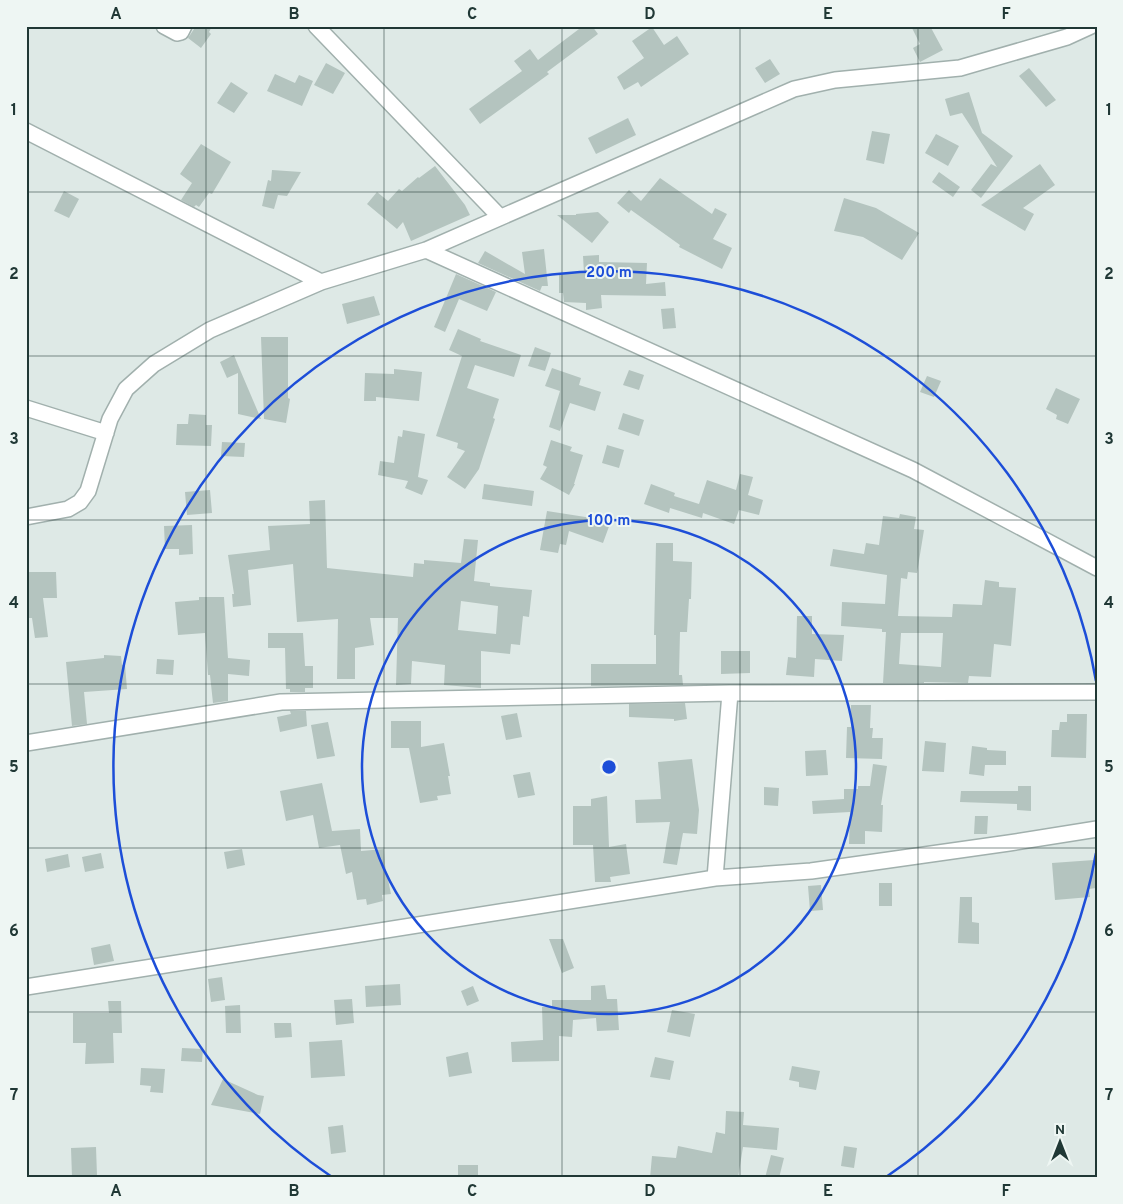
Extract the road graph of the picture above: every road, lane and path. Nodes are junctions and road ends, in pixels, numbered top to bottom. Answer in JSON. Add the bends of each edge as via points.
{"nodes":[{"id":1,"x":164,"y":26,"type":"edge"},
{"id":2,"x":184,"y":26,"type":"edge"},
{"id":3,"x":316,"y":26,"type":"edge"},
{"id":4,"x":1091,"y":26,"type":"edge"},
{"id":5,"x":1065,"y":32,"type":"edge"},
{"id":6,"x":26,"y":131,"type":"edge"},
{"id":7,"x":500,"y":217,"type":"junction"},
{"id":8,"x":426,"y":250,"type":"junction"},
{"id":9,"x":322,"y":282,"type":"junction"},
{"id":10,"x":26,"y":408,"type":"edge"},
{"id":11,"x":106,"y":433,"type":"junction"},
{"id":12,"x":26,"y":517,"type":"edge"},
{"id":13,"x":1097,"y":568,"type":"edge"},
{"id":14,"x":1097,"y":692,"type":"edge"},
{"id":15,"x":730,"y":693,"type":"junction"},
{"id":16,"x":26,"y":743,"type":"edge"},
{"id":17,"x":1097,"y":829,"type":"edge"},
{"id":18,"x":715,"y":878,"type":"junction"},
{"id":19,"x":26,"y":986,"type":"edge"}],
"edges":[{"from":1,"to":2,"type":"street","via":[[177,32],[181,32]]},
{"from":3,"to":7,"type":"street"},
{"from":4,"to":5,"type":"street"},
{"from":5,"to":7,"type":"street","via":[[960,68],[835,80],[794,89]]},
{"from":6,"to":9,"type":"street"},
{"from":7,"to":8,"type":"street"},
{"from":8,"to":9,"type":"street"},
{"from":8,"to":13,"type":"street","via":[[913,470]]},
{"from":9,"to":11,"type":"street","via":[[210,330],[154,364],[126,389]]},
{"from":10,"to":11,"type":"street"},
{"from":11,"to":12,"type":"street","via":[[88,491],[80,502],[68,509]]},
{"from":14,"to":15,"type":"street"},
{"from":15,"to":16,"type":"street","via":[[281,702]]},
{"from":15,"to":18,"type":"street"},
{"from":17,"to":18,"type":"street","via":[[811,871]]},
{"from":18,"to":19,"type":"street"}]}
